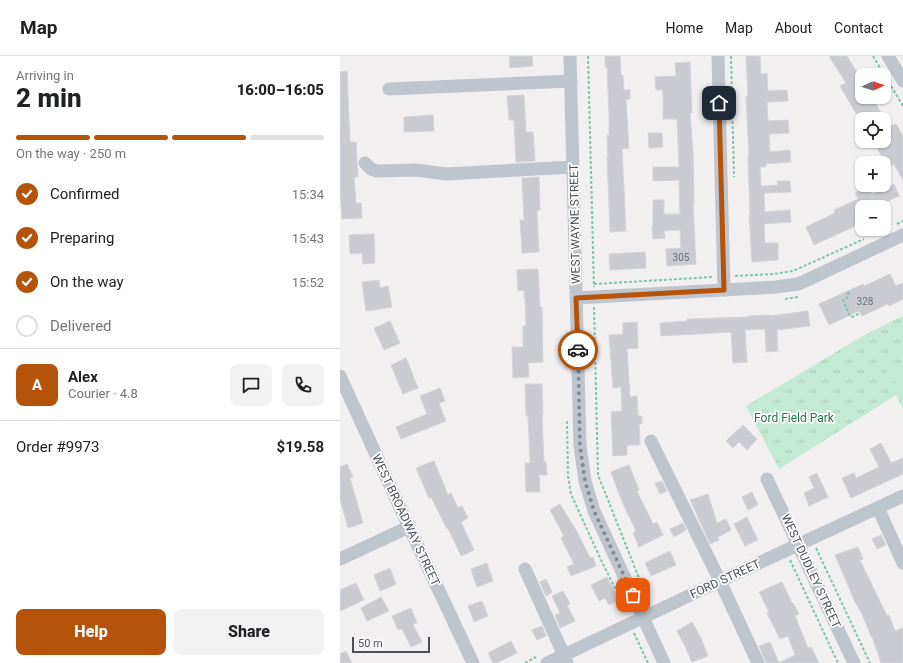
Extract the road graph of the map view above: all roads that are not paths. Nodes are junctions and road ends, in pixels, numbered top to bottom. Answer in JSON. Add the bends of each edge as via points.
{"nodes":[{"id":1,"x":570,"y":56,"type":"edge"},
{"id":2,"x":718,"y":56,"type":"edge"},
{"id":3,"x":888,"y":56,"type":"edge"},
{"id":4,"x":571,"y":81,"type":"junction"},
{"id":5,"x":903,"y":81,"type":"edge"},
{"id":6,"x":389,"y":89,"type":"dead end"},
{"id":7,"x":365,"y":163,"type":"dead end"},
{"id":8,"x":573,"y":167,"type":"junction"},
{"id":9,"x":900,"y":230,"type":"edge"},
{"id":10,"x":724,"y":290,"type":"junction"},
{"id":11,"x":576,"y":298,"type":"junction"},
{"id":12,"x":340,"y":376,"type":"edge"},
{"id":13,"x":346,"y":405,"type":"edge"},
{"id":14,"x":651,"y":441,"type":"dead end"},
{"id":15,"x":767,"y":479,"type":"dead end"},
{"id":16,"x":903,"y":496,"type":"edge"},
{"id":17,"x":878,"y":508,"type":"junction"},
{"id":18,"x":409,"y":527,"type":"junction"},
{"id":19,"x":805,"y":542,"type":"junction"},
{"id":20,"x":340,"y":560,"type":"edge"},
{"id":21,"x":903,"y":563,"type":"edge"},
{"id":22,"x":525,"y":569,"type":"dead end"},
{"id":23,"x":720,"y":581,"type":"junction"},
{"id":24,"x":643,"y":618,"type":"junction"},
{"id":25,"x":566,"y":659,"type":"edge"},
{"id":26,"x":473,"y":663,"type":"edge"},
{"id":27,"x":547,"y":663,"type":"edge"},
{"id":28,"x":664,"y":663,"type":"edge"},
{"id":29,"x":758,"y":663,"type":"edge"},
{"id":30,"x":854,"y":663,"type":"edge"}],
"edges":[{"from":1,"to":4,"type":"street","name":"WEST WAYNE STREET"},
{"from":2,"to":10,"type":"street"},
{"from":3,"to":5,"type":"street"},
{"from":4,"to":6,"type":"street"},
{"from":4,"to":8,"type":"street","name":"WEST WAYNE STREET"},
{"from":7,"to":8,"type":"street","via":[[377,171],[416,170],[446,174]]},
{"from":8,"to":11,"type":"street","name":"WEST WAYNE STREET"},
{"from":9,"to":10,"type":"street","via":[[805,282],[776,287]]},
{"from":10,"to":11,"type":"street","via":[[594,290]]},
{"from":11,"to":24,"type":"street","name":"WEST WAYNE STREET","via":[[580,446],[585,481],[596,516]]},
{"from":12,"to":13,"type":"street","name":"WEST BROADWAY STREET"},
{"from":13,"to":18,"type":"street","name":"WEST BROADWAY STREET"},
{"from":14,"to":23,"type":"street"},
{"from":15,"to":19,"type":"street","name":"WEST DUDLEY STREET"},
{"from":16,"to":17,"type":"street","name":"FORD STREET"},
{"from":17,"to":19,"type":"street","name":"FORD STREET"},
{"from":17,"to":21,"type":"street"},
{"from":18,"to":20,"type":"street"},
{"from":18,"to":26,"type":"street","name":"WEST BROADWAY STREET"},
{"from":19,"to":23,"type":"street","name":"FORD STREET"},
{"from":19,"to":30,"type":"street","name":"WEST DUDLEY STREET"},
{"from":22,"to":25,"type":"street"},
{"from":23,"to":24,"type":"street","name":"FORD STREET"},
{"from":23,"to":29,"type":"street"},
{"from":24,"to":25,"type":"street","name":"FORD STREET"},
{"from":24,"to":28,"type":"street","name":"WEST WAYNE STREET"},
{"from":25,"to":27,"type":"street","name":"FORD STREET"}]}
